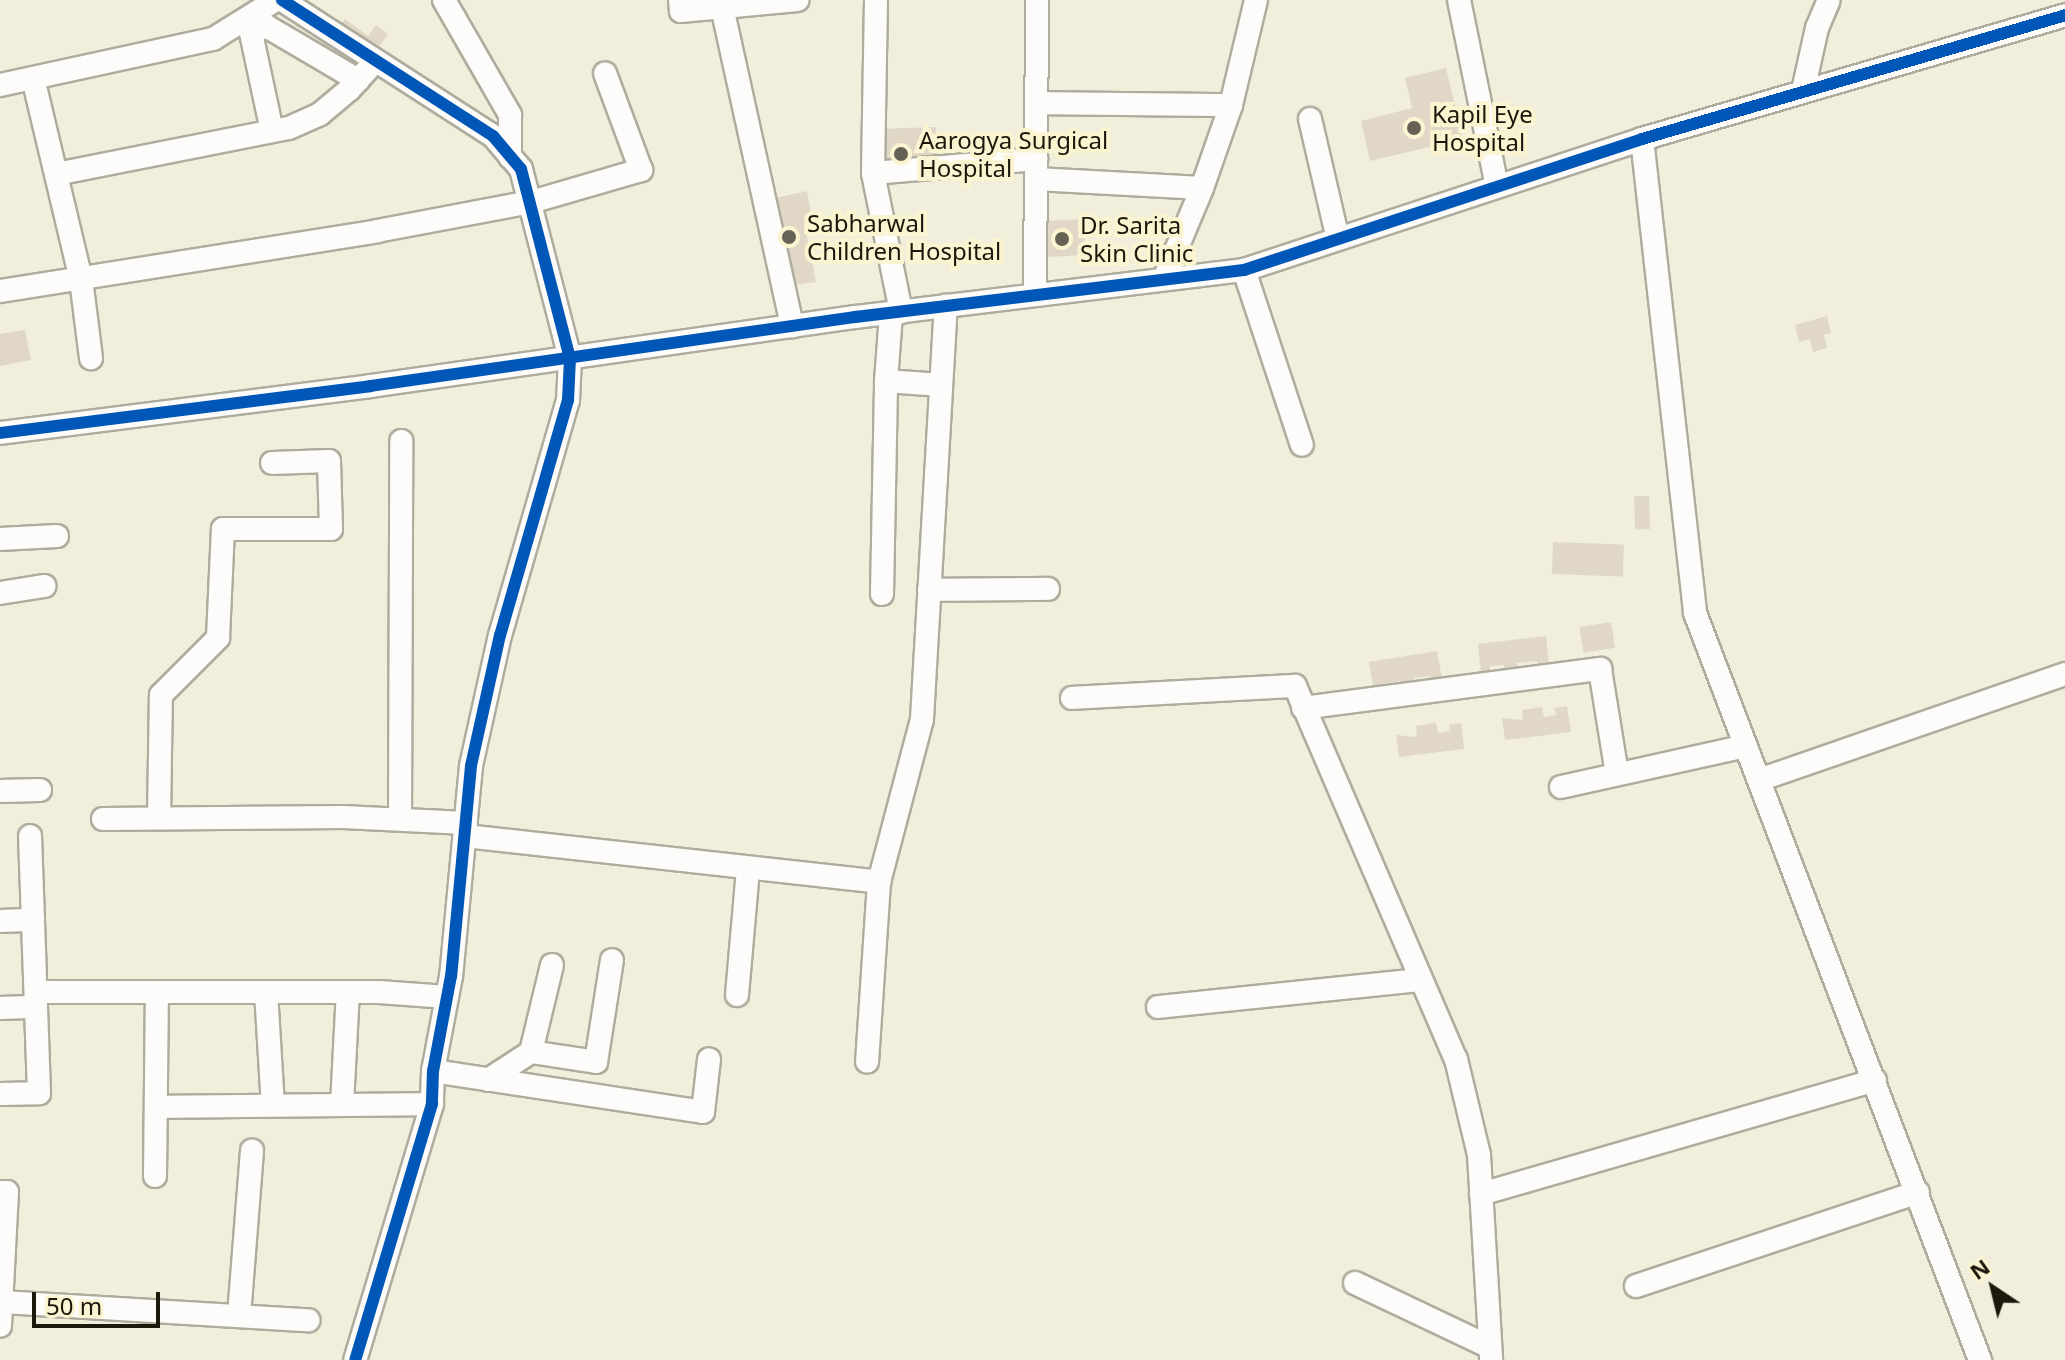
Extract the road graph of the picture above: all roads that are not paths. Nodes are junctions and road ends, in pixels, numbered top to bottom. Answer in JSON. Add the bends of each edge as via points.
{"nodes":[{"id":1,"x":279,"y":0,"type":"edge"},
{"id":2,"x":444,"y":0,"type":"edge"},
{"id":3,"x":680,"y":0,"type":"edge"},
{"id":4,"x":797,"y":0,"type":"edge"},
{"id":5,"x":876,"y":0,"type":"edge"},
{"id":6,"x":1037,"y":0,"type":"edge"},
{"id":7,"x":1256,"y":0,"type":"edge"},
{"id":8,"x":1459,"y":0,"type":"edge"},
{"id":9,"x":1829,"y":0,"type":"edge"},
{"id":10,"x":722,"y":7,"type":"junction"},
{"id":11,"x":2065,"y":15,"type":"edge"},
{"id":12,"x":375,"y":61,"type":"junction"},
{"id":13,"x":605,"y":73,"type":"dead end"},
{"id":14,"x":33,"y":78,"type":"junction"},
{"id":15,"x":358,"y":80,"type":"junction"},
{"id":16,"x":0,"y":85,"type":"edge"},
{"id":17,"x":1803,"y":91,"type":"junction"},
{"id":18,"x":1037,"y":103,"type":"junction"},
{"id":19,"x":1231,"y":105,"type":"junction"},
{"id":20,"x":1310,"y":119,"type":"dead end"},
{"id":21,"x":272,"y":131,"type":"junction"},
{"id":22,"x":1642,"y":139,"type":"junction"},
{"id":23,"x":510,"y":157,"type":"junction"},
{"id":24,"x":1036,"y":169,"type":"junction"},
{"id":25,"x":873,"y":173,"type":"junction"},
{"id":26,"x":56,"y":174,"type":"junction"},
{"id":27,"x":1497,"y":186,"type":"junction"},
{"id":28,"x":1202,"y":188,"type":"junction"},
{"id":29,"x":531,"y":202,"type":"junction"},
{"id":30,"x":1338,"y":239,"type":"junction"},
{"id":31,"x":1244,"y":270,"type":"junction"},
{"id":32,"x":81,"y":279,"type":"junction"},
{"id":33,"x":1164,"y":279,"type":"junction"},
{"id":34,"x":0,"y":291,"type":"edge"},
{"id":35,"x":1035,"y":295,"type":"junction"},
{"id":36,"x":946,"y":306,"type":"junction"},
{"id":37,"x":896,"y":313,"type":"junction"},
{"id":38,"x":792,"y":326,"type":"junction"},
{"id":39,"x":91,"y":358,"type":"dead end"},
{"id":40,"x":570,"y":358,"type":"junction"},
{"id":41,"x":886,"y":381,"type":"junction"},
{"id":42,"x":941,"y":385,"type":"junction"},
{"id":43,"x":0,"y":433,"type":"edge"},
{"id":44,"x":401,"y":441,"type":"dead end"},
{"id":45,"x":1302,"y":445,"type":"dead end"},
{"id":46,"x":272,"y":463,"type":"dead end"},
{"id":47,"x":57,"y":536,"type":"dead end"},
{"id":48,"x":0,"y":539,"type":"edge"},
{"id":49,"x":44,"y":586,"type":"dead end"},
{"id":50,"x":1048,"y":589,"type":"dead end"},
{"id":51,"x":929,"y":590,"type":"junction"},
{"id":52,"x":0,"y":593,"type":"edge"},
{"id":53,"x":882,"y":594,"type":"dead end"},
{"id":54,"x":2065,"y":674,"type":"edge"},
{"id":55,"x":1072,"y":698,"type":"dead end"},
{"id":56,"x":1303,"y":708,"type":"junction"},
{"id":57,"x":1746,"y":746,"type":"junction"},
{"id":58,"x":1617,"y":774,"type":"junction"},
{"id":59,"x":1759,"y":780,"type":"junction"},
{"id":60,"x":1561,"y":787,"type":"dead end"},
{"id":61,"x":40,"y":790,"type":"dead end"},
{"id":62,"x":0,"y":791,"type":"edge"},
{"id":63,"x":159,"y":818,"type":"junction"},
{"id":64,"x":103,"y":819,"type":"dead end"},
{"id":65,"x":400,"y":819,"type":"junction"},
{"id":66,"x":465,"y":830,"type":"junction"},
{"id":67,"x":30,"y":836,"type":"dead end"},
{"id":68,"x":748,"y":868,"type":"junction"},
{"id":69,"x":879,"y":882,"type":"junction"},
{"id":70,"x":33,"y":920,"type":"junction"},
{"id":71,"x":0,"y":921,"type":"edge"},
{"id":72,"x":612,"y":960,"type":"dead end"},
{"id":73,"x":552,"y":965,"type":"dead end"},
{"id":74,"x":1421,"y":980,"type":"junction"},
{"id":75,"x":157,"y":992,"type":"junction"},
{"id":76,"x":266,"y":992,"type":"junction"},
{"id":77,"x":348,"y":992,"type":"junction"},
{"id":78,"x":737,"y":995,"type":"dead end"},
{"id":79,"x":447,"y":997,"type":"junction"},
{"id":80,"x":36,"y":999,"type":"junction"},
{"id":81,"x":1158,"y":1007,"type":"dead end"},
{"id":82,"x":0,"y":1008,"type":"edge"},
{"id":83,"x":531,"y":1052,"type":"junction"},
{"id":84,"x":709,"y":1059,"type":"dead end"},
{"id":85,"x":867,"y":1062,"type":"dead end"},
{"id":86,"x":433,"y":1071,"type":"junction"},
{"id":87,"x":488,"y":1080,"type":"junction"},
{"id":88,"x":1875,"y":1080,"type":"junction"},
{"id":89,"x":0,"y":1094,"type":"edge"},
{"id":90,"x":432,"y":1104,"type":"junction"},
{"id":91,"x":273,"y":1105,"type":"junction"},
{"id":92,"x":342,"y":1105,"type":"junction"},
{"id":93,"x":156,"y":1107,"type":"junction"},
{"id":94,"x":252,"y":1151,"type":"dead end"},
{"id":95,"x":155,"y":1176,"type":"dead end"},
{"id":96,"x":0,"y":1192,"type":"edge"},
{"id":97,"x":1918,"y":1192,"type":"junction"},
{"id":98,"x":1481,"y":1194,"type":"junction"},
{"id":99,"x":1355,"y":1283,"type":"dead end"},
{"id":100,"x":1636,"y":1286,"type":"dead end"},
{"id":101,"x":1,"y":1302,"type":"edge"},
{"id":102,"x":239,"y":1316,"type":"junction"},
{"id":103,"x":308,"y":1320,"type":"dead end"},
{"id":104,"x":0,"y":1326,"type":"edge"},
{"id":105,"x":1490,"y":1353,"type":"edge"},
{"id":106,"x":355,"y":1360,"type":"edge"},
{"id":107,"x":1980,"y":1360,"type":"edge"}],
"edges":[{"from":1,"to":12,"type":"street"},
{"from":1,"to":14,"type":"street","via":[[213,39]]},
{"from":2,"to":23,"type":"street","via":[[510,115]]},
{"from":3,"to":10,"type":"street","via":[[681,11]]},
{"from":4,"to":10,"type":"street"},
{"from":5,"to":25,"type":"street"},
{"from":6,"to":18,"type":"street"},
{"from":7,"to":19,"type":"street"},
{"from":8,"to":27,"type":"street"},
{"from":9,"to":17,"type":"street"},
{"from":10,"to":38,"type":"street"},
{"from":11,"to":17,"type":"street"},
{"from":12,"to":15,"type":"street"},
{"from":12,"to":23,"type":"street","via":[[493,136]]},
{"from":13,"to":29,"type":"street","via":[[641,170]]},
{"from":14,"to":16,"type":"street"},
{"from":14,"to":26,"type":"street"},
{"from":15,"to":21,"type":"street","via":[[320,114]]},
{"from":15,"to":21,"type":"street","via":[[266,26],[251,33]]},
{"from":17,"to":22,"type":"street"},
{"from":18,"to":19,"type":"street"},
{"from":18,"to":24,"type":"street"},
{"from":19,"to":28,"type":"street"},
{"from":20,"to":30,"type":"street"},
{"from":21,"to":26,"type":"street"},
{"from":22,"to":27,"type":"street"},
{"from":22,"to":57,"type":"street","via":[[1695,613]]},
{"from":23,"to":29,"type":"street","via":[[521,169]]},
{"from":24,"to":25,"type":"street"},
{"from":24,"to":28,"type":"street"},
{"from":24,"to":35,"type":"street"},
{"from":25,"to":37,"type":"street"},
{"from":26,"to":32,"type":"street"},
{"from":27,"to":30,"type":"street"},
{"from":28,"to":33,"type":"street"},
{"from":29,"to":32,"type":"street"},
{"from":29,"to":40,"type":"street"},
{"from":30,"to":31,"type":"street"},
{"from":31,"to":33,"type":"street"},
{"from":31,"to":45,"type":"street"},
{"from":32,"to":34,"type":"street"},
{"from":32,"to":39,"type":"street"},
{"from":33,"to":35,"type":"street"},
{"from":35,"to":36,"type":"street"},
{"from":36,"to":37,"type":"street"},
{"from":36,"to":42,"type":"street"},
{"from":37,"to":38,"type":"street"},
{"from":37,"to":41,"type":"street"},
{"from":38,"to":40,"type":"street"},
{"from":40,"to":43,"type":"street"},
{"from":40,"to":66,"type":"street","via":[[568,400],[500,635],[471,766]]},
{"from":41,"to":42,"type":"street"},
{"from":41,"to":53,"type":"street"},
{"from":42,"to":51,"type":"street"},
{"from":44,"to":65,"type":"street"},
{"from":46,"to":63,"type":"street","via":[[329,461],[331,529],[223,529],[218,638],[161,695]]},
{"from":47,"to":48,"type":"street"},
{"from":49,"to":52,"type":"street"},
{"from":50,"to":51,"type":"street"},
{"from":51,"to":69,"type":"street","via":[[922,719]]},
{"from":54,"to":59,"type":"street"},
{"from":55,"to":56,"type":"street","via":[[1295,686]]},
{"from":56,"to":58,"type":"street","via":[[1600,669]]},
{"from":56,"to":74,"type":"street"},
{"from":57,"to":58,"type":"street"},
{"from":57,"to":59,"type":"street"},
{"from":58,"to":60,"type":"street"},
{"from":59,"to":88,"type":"street"},
{"from":61,"to":62,"type":"street"},
{"from":63,"to":64,"type":"street"},
{"from":63,"to":65,"type":"street"},
{"from":65,"to":66,"type":"street"},
{"from":66,"to":68,"type":"street"},
{"from":66,"to":79,"type":"street"},
{"from":67,"to":70,"type":"street"},
{"from":68,"to":69,"type":"street"},
{"from":68,"to":78,"type":"street"},
{"from":69,"to":85,"type":"street"},
{"from":70,"to":71,"type":"street"},
{"from":70,"to":80,"type":"street"},
{"from":72,"to":83,"type":"street","via":[[596,1062]]},
{"from":73,"to":83,"type":"street"},
{"from":74,"to":81,"type":"street"},
{"from":74,"to":98,"type":"street","via":[[1456,1059],[1479,1155]]},
{"from":75,"to":76,"type":"street"},
{"from":75,"to":80,"type":"street"},
{"from":75,"to":93,"type":"street"},
{"from":76,"to":77,"type":"street"},
{"from":76,"to":91,"type":"street"},
{"from":77,"to":79,"type":"street"},
{"from":77,"to":92,"type":"street"},
{"from":79,"to":86,"type":"street"},
{"from":80,"to":82,"type":"street"},
{"from":80,"to":89,"type":"street","via":[[39,1093]]},
{"from":83,"to":87,"type":"street"},
{"from":84,"to":87,"type":"street","via":[[703,1112]]},
{"from":86,"to":87,"type":"street"},
{"from":86,"to":90,"type":"street"},
{"from":88,"to":97,"type":"street"},
{"from":88,"to":98,"type":"street"},
{"from":90,"to":92,"type":"street"},
{"from":90,"to":106,"type":"street"},
{"from":91,"to":92,"type":"street"},
{"from":91,"to":93,"type":"street"},
{"from":93,"to":95,"type":"street"},
{"from":94,"to":102,"type":"street"},
{"from":96,"to":101,"type":"street","via":[[7,1192]]},
{"from":97,"to":100,"type":"street"},
{"from":97,"to":107,"type":"street"},
{"from":98,"to":105,"type":"street"},
{"from":99,"to":105,"type":"street"},
{"from":101,"to":102,"type":"street"},
{"from":101,"to":104,"type":"street"},
{"from":102,"to":103,"type":"street"}]}
